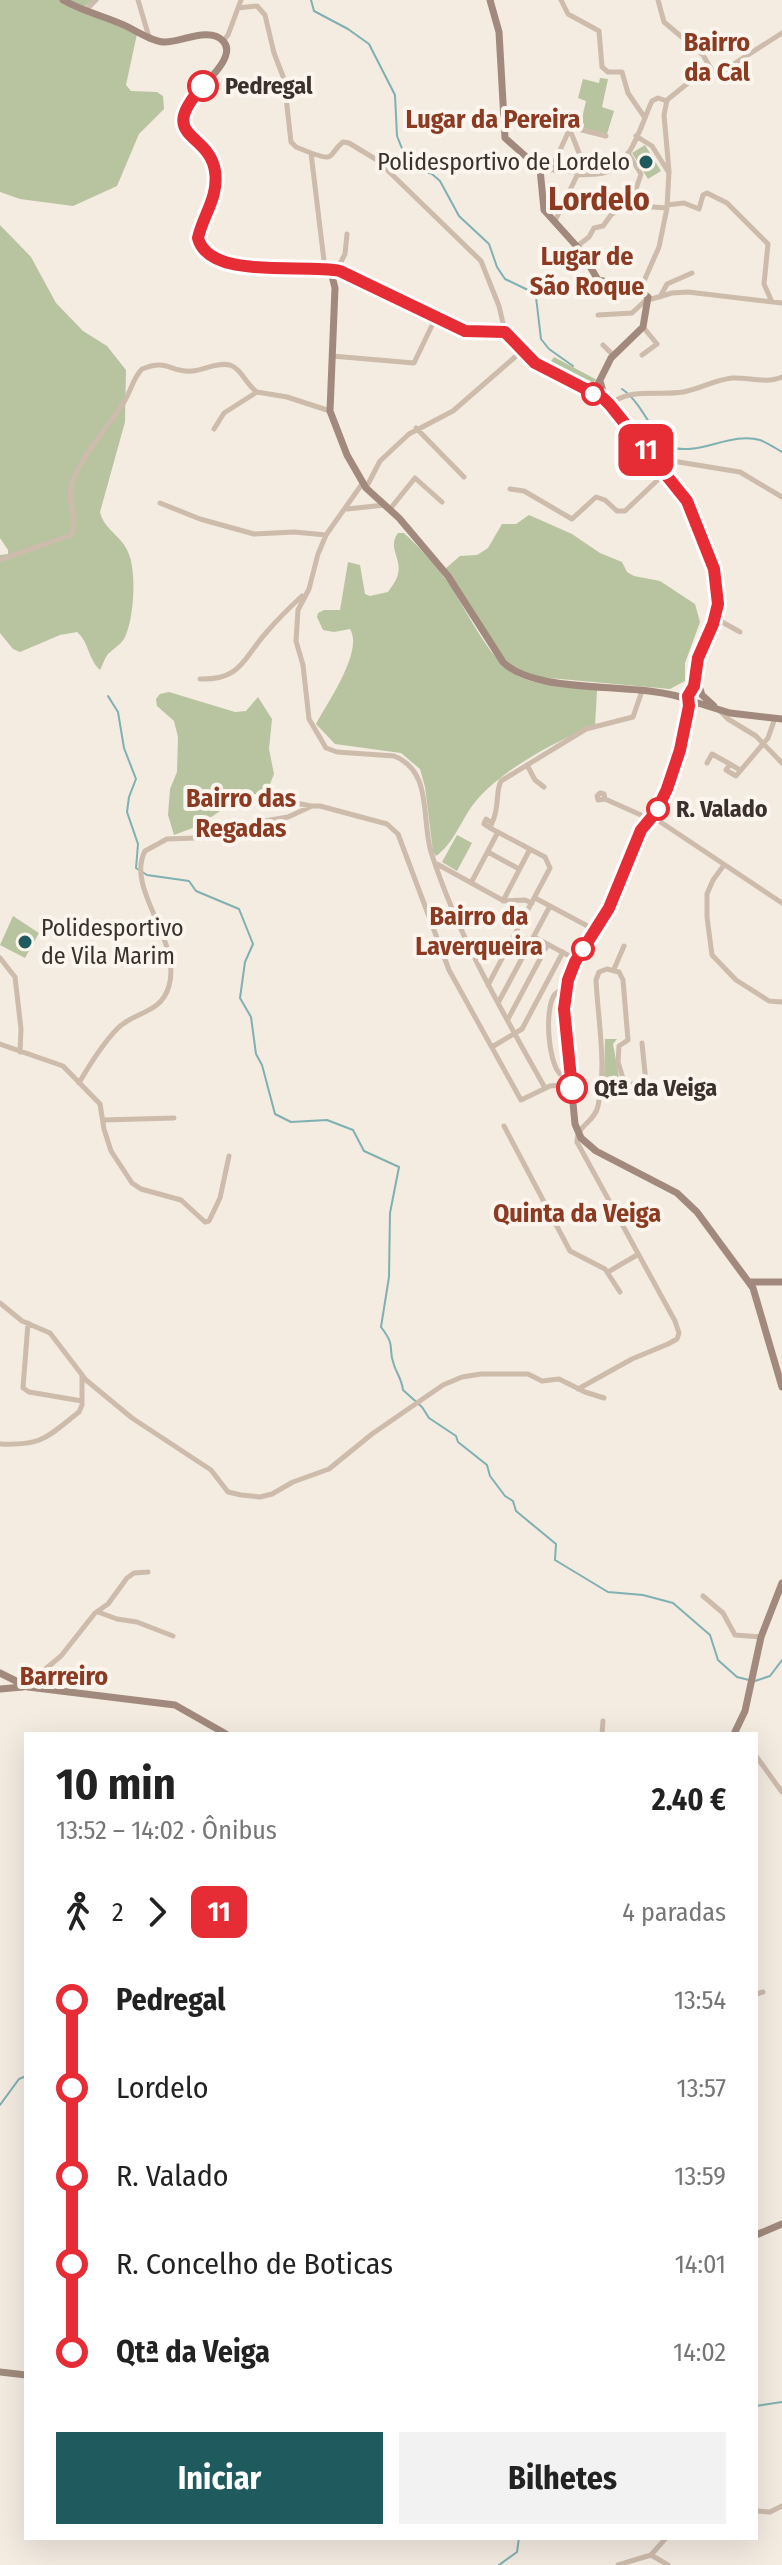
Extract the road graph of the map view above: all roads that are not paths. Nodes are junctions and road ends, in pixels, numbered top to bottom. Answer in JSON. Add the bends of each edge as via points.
{"nodes":[{"id":1,"x":63,"y":0,"type":"edge"},
{"id":2,"x":96,"y":0,"type":"edge"},
{"id":3,"x":138,"y":0,"type":"edge"},
{"id":4,"x":241,"y":0,"type":"edge"},
{"id":5,"x":490,"y":0,"type":"edge"},
{"id":6,"x":561,"y":0,"type":"edge"},
{"id":7,"x":658,"y":0,"type":"edge"},
{"id":8,"x":238,"y":8,"type":"junction"},
{"id":9,"x":85,"y":11,"type":"junction"},
{"id":10,"x":782,"y":33,"type":"edge"},
{"id":11,"x":149,"y":37,"type":"junction"},
{"id":12,"x":223,"y":41,"type":"junction"},
{"id":13,"x":714,"y":72,"type":"junction"},
{"id":14,"x":667,"y":101,"type":"junction"},
{"id":15,"x":645,"y":118,"type":"junction"},
{"id":16,"x":562,"y":125,"type":"dead end"},
{"id":17,"x":570,"y":128,"type":"junction"},
{"id":18,"x":606,"y":136,"type":"dead end"},
{"id":19,"x":636,"y":136,"type":"junction"},
{"id":20,"x":311,"y":153,"type":"junction"},
{"id":21,"x":628,"y":153,"type":"junction"},
{"id":22,"x":535,"y":163,"type":"junction"},
{"id":23,"x":551,"y":170,"type":"junction"},
{"id":24,"x":578,"y":174,"type":"junction"},
{"id":25,"x":669,"y":174,"type":"junction"},
{"id":26,"x":634,"y":199,"type":"junction"},
{"id":27,"x":667,"y":206,"type":"junction"},
{"id":28,"x":555,"y":221,"type":"junction"},
{"id":29,"x":347,"y":234,"type":"dead end"},
{"id":30,"x":576,"y":247,"type":"junction"},
{"id":31,"x":325,"y":269,"type":"junction"},
{"id":32,"x":692,"y":273,"type":"dead end"},
{"id":33,"x":335,"y":274,"type":"junction"},
{"id":34,"x":640,"y":290,"type":"junction"},
{"id":35,"x":660,"y":297,"type":"junction"},
{"id":36,"x":648,"y":298,"type":"junction"},
{"id":37,"x":772,"y":302,"type":"junction"},
{"id":38,"x":782,"y":303,"type":"edge"},
{"id":39,"x":598,"y":315,"type":"dead end"},
{"id":40,"x":436,"y":316,"type":"junction"},
{"id":41,"x":643,"y":327,"type":"junction"},
{"id":42,"x":505,"y":332,"type":"junction"},
{"id":43,"x":603,"y":345,"type":"dead end"},
{"id":44,"x":523,"y":350,"type":"junction"},
{"id":45,"x":331,"y":355,"type":"junction"},
{"id":46,"x":642,"y":355,"type":"dead end"},
{"id":47,"x":614,"y":356,"type":"junction"},
{"id":48,"x":782,"y":377,"type":"edge"},
{"id":49,"x":598,"y":389,"type":"junction"},
{"id":50,"x":257,"y":392,"type":"junction"},
{"id":51,"x":610,"y":405,"type":"junction"},
{"id":52,"x":330,"y":411,"type":"junction"},
{"id":53,"x":614,"y":419,"type":"dead end"},
{"id":54,"x":416,"y":428,"type":"junction"},
{"id":55,"x":214,"y":429,"type":"dead end"},
{"id":56,"x":654,"y":458,"type":"junction"},
{"id":57,"x":666,"y":472,"type":"junction"},
{"id":58,"x":464,"y":477,"type":"dead end"},
{"id":59,"x":364,"y":486,"type":"junction"},
{"id":60,"x":510,"y":489,"type":"dead end"},
{"id":61,"x":782,"y":497,"type":"edge"},
{"id":62,"x":442,"y":502,"type":"dead end"},
{"id":63,"x":160,"y":503,"type":"dead end"},
{"id":64,"x":388,"y":507,"type":"junction"},
{"id":65,"x":346,"y":509,"type":"junction"},
{"id":66,"x":326,"y":535,"type":"junction"},
{"id":67,"x":0,"y":560,"type":"edge"},
{"id":68,"x":306,"y":593,"type":"junction"},
{"id":69,"x":715,"y":618,"type":"junction"},
{"id":70,"x":740,"y":632,"type":"dead end"},
{"id":71,"x":200,"y":679,"type":"dead end"},
{"id":72,"x":642,"y":691,"type":"junction"},
{"id":73,"x":695,"y":698,"type":"junction"},
{"id":74,"x":719,"y":709,"type":"junction"},
{"id":75,"x":778,"y":719,"type":"edge"},
{"id":76,"x":764,"y":743,"type":"junction"},
{"id":77,"x":782,"y":752,"type":"edge"},
{"id":78,"x":776,"y":757,"type":"junction"},
{"id":79,"x":707,"y":763,"type":"dead end"},
{"id":80,"x":782,"y":763,"type":"edge"},
{"id":81,"x":527,"y":765,"type":"junction"},
{"id":82,"x":544,"y":787,"type":"dead end"},
{"id":83,"x":261,"y":796,"type":"dead end"},
{"id":84,"x":605,"y":799,"type":"dead end"},
{"id":85,"x":312,"y":806,"type":"junction"},
{"id":86,"x":652,"y":818,"type":"junction"},
{"id":87,"x":498,"y":832,"type":"junction"},
{"id":88,"x":530,"y":849,"type":"junction"},
{"id":89,"x":488,"y":852,"type":"junction"},
{"id":90,"x":436,"y":864,"type":"junction"},
{"id":91,"x":724,"y":865,"type":"junction"},
{"id":92,"x":519,"y":869,"type":"junction"},
{"id":93,"x":471,"y":883,"type":"junction"},
{"id":94,"x":534,"y":900,"type":"junction"},
{"id":95,"x":503,"y":901,"type":"junction"},
{"id":96,"x":782,"y":903,"type":"edge"},
{"id":97,"x":550,"y":906,"type":"junction"},
{"id":98,"x":595,"y":930,"type":"junction"},
{"id":99,"x":534,"y":937,"type":"junction"},
{"id":100,"x":548,"y":944,"type":"junction"},
{"id":101,"x":624,"y":946,"type":"dead end"},
{"id":102,"x":563,"y":952,"type":"junction"},
{"id":103,"x":0,"y":958,"type":"edge"},
{"id":104,"x":577,"y":960,"type":"junction"},
{"id":105,"x":614,"y":969,"type":"junction"},
{"id":106,"x":488,"y":985,"type":"junction"},
{"id":107,"x":566,"y":987,"type":"junction"},
{"id":108,"x":782,"y":1002,"type":"edge"},
{"id":109,"x":498,"y":1003,"type":"junction"},
{"id":110,"x":507,"y":1020,"type":"junction"},
{"id":111,"x":515,"y":1034,"type":"junction"},
{"id":112,"x":642,"y":1043,"type":"dead end"},
{"id":113,"x":1,"y":1046,"type":"edge"},
{"id":114,"x":492,"y":1047,"type":"junction"},
{"id":115,"x":20,"y":1052,"type":"junction"},
{"id":116,"x":570,"y":1072,"type":"junction"},
{"id":117,"x":79,"y":1083,"type":"junction"},
{"id":118,"x":571,"y":1084,"type":"junction"},
{"id":119,"x":625,"y":1085,"type":"junction"},
{"id":120,"x":600,"y":1087,"type":"junction"},
{"id":121,"x":545,"y":1088,"type":"junction"},
{"id":122,"x":174,"y":1118,"type":"dead end"},
{"id":123,"x":103,"y":1120,"type":"junction"},
{"id":124,"x":575,"y":1121,"type":"junction"},
{"id":125,"x":587,"y":1123,"type":"junction"},
{"id":126,"x":504,"y":1126,"type":"dead end"},
{"id":127,"x":581,"y":1141,"type":"junction"},
{"id":128,"x":229,"y":1156,"type":"dead end"},
{"id":129,"x":637,"y":1255,"type":"junction"},
{"id":130,"x":608,"y":1272,"type":"junction"},
{"id":131,"x":749,"y":1282,"type":"junction"},
{"id":132,"x":782,"y":1282,"type":"edge"},
{"id":133,"x":620,"y":1292,"type":"dead end"},
{"id":134,"x":0,"y":1303,"type":"edge"},
{"id":135,"x":28,"y":1323,"type":"junction"},
{"id":136,"x":82,"y":1376,"type":"junction"},
{"id":137,"x":782,"y":1387,"type":"edge"},
{"id":138,"x":578,"y":1389,"type":"junction"},
{"id":139,"x":604,"y":1398,"type":"dead end"},
{"id":140,"x":82,"y":1401,"type":"junction"},
{"id":141,"x":0,"y":1444,"type":"edge"},
{"id":142,"x":148,"y":1572,"type":"dead end"},
{"id":143,"x":782,"y":1583,"type":"edge"},
{"id":144,"x":703,"y":1596,"type":"dead end"},
{"id":145,"x":97,"y":1611,"type":"junction"},
{"id":146,"x":173,"y":1636,"type":"dead end"},
{"id":147,"x":761,"y":1637,"type":"junction"},
{"id":148,"x":0,"y":1673,"type":"edge"},
{"id":149,"x":25,"y":1687,"type":"junction"},
{"id":150,"x":0,"y":1689,"type":"edge"},
{"id":151,"x":603,"y":1721,"type":"dead end"},
{"id":152,"x":223,"y":1732,"type":"edge"},
{"id":153,"x":602,"y":1732,"type":"edge"},
{"id":154,"x":736,"y":1732,"type":"edge"},
{"id":155,"x":758,"y":1759,"type":"edge"},
{"id":156,"x":782,"y":1792,"type":"edge"},
{"id":157,"x":763,"y":1992,"type":"dead end"},
{"id":158,"x":758,"y":1993,"type":"edge"},
{"id":159,"x":782,"y":2224,"type":"edge"},
{"id":160,"x":758,"y":2234,"type":"edge"},
{"id":161,"x":0,"y":2372,"type":"edge"},
{"id":162,"x":24,"y":2375,"type":"edge"},
{"id":163,"x":782,"y":2506,"type":"edge"},
{"id":164,"x":758,"y":2511,"type":"edge"},
{"id":165,"x":664,"y":2540,"type":"edge"},
{"id":166,"x":651,"y":2555,"type":"junction"},
{"id":167,"x":618,"y":2565,"type":"edge"},
{"id":168,"x":668,"y":2565,"type":"edge"}],
"edges":[{"from":1,"to":9,"type":"street"},
{"from":2,"to":9,"type":"street"},
{"from":3,"to":11,"type":"street"},
{"from":4,"to":8,"type":"street"},
{"from":5,"to":22,"type":"street","via":[[502,59],[503,135]]},
{"from":6,"to":15,"type":"street","via":[[568,14],[599,31],[602,67],[622,72],[628,93]]},
{"from":7,"to":13,"type":"street","via":[[664,22],[703,55]]},
{"from":8,"to":12,"type":"street"},
{"from":8,"to":20,"type":"street","via":[[256,5],[264,14],[284,79],[291,142]]},
{"from":9,"to":11,"type":"street"},
{"from":10,"to":13,"type":"street"},
{"from":11,"to":12,"type":"street","via":[[167,42],[210,36]]},
{"from":12,"to":31,"type":"street","via":[[224,61],[189,103],[183,119],[215,173],[214,196],[199,243],[211,257],[230,265]]},
{"from":13,"to":14,"type":"street","via":[[682,86]]},
{"from":14,"to":15,"type":"street","via":[[654,99]]},
{"from":14,"to":25,"type":"street"},
{"from":15,"to":19,"type":"street"},
{"from":16,"to":17,"type":"street"},
{"from":17,"to":18,"type":"street"},
{"from":17,"to":23,"type":"street"},
{"from":17,"to":24,"type":"street","via":[[583,161]]},
{"from":19,"to":21,"type":"street"},
{"from":19,"to":25,"type":"street","via":[[650,144]]},
{"from":20,"to":31,"type":"street"},
{"from":20,"to":42,"type":"street","via":[[333,157],[339,145],[349,143],[377,160],[481,261]]},
{"from":21,"to":24,"type":"street","via":[[607,172]]},
{"from":21,"to":26,"type":"street","via":[[640,173]]},
{"from":22,"to":23,"type":"street"},
{"from":22,"to":28,"type":"street","via":[[543,180],[544,210]]},
{"from":23,"to":24,"type":"street"},
{"from":24,"to":28,"type":"street"},
{"from":25,"to":27,"type":"street"},
{"from":26,"to":27,"type":"street","via":[[637,206]]},
{"from":26,"to":30,"type":"street"},
{"from":27,"to":34,"type":"street","via":[[659,247]]},
{"from":27,"to":37,"type":"street","via":[[684,203],[699,209],[707,193],[728,205],[768,244],[764,284]]},
{"from":28,"to":30,"type":"street"},
{"from":29,"to":33,"type":"street"},
{"from":30,"to":34,"type":"street","via":[[600,282]]},
{"from":31,"to":33,"type":"street"},
{"from":32,"to":35,"type":"street","via":[[667,284]]},
{"from":33,"to":40,"type":"street"},
{"from":33,"to":45,"type":"street"},
{"from":34,"to":36,"type":"street"},
{"from":35,"to":36,"type":"street"},
{"from":35,"to":37,"type":"street","via":[[688,292]]},
{"from":36,"to":39,"type":"street","via":[[629,313]]},
{"from":36,"to":41,"type":"street"},
{"from":37,"to":38,"type":"street"},
{"from":40,"to":42,"type":"street","via":[[470,332]]},
{"from":40,"to":45,"type":"street","via":[[414,363]]},
{"from":41,"to":46,"type":"street","via":[[657,344]]},
{"from":41,"to":47,"type":"street"},
{"from":42,"to":44,"type":"street"},
{"from":43,"to":47,"type":"street"},
{"from":44,"to":49,"type":"street","via":[[535,363],[581,387]]},
{"from":44,"to":54,"type":"street","via":[[453,411]]},
{"from":45,"to":52,"type":"street"},
{"from":47,"to":49,"type":"street"},
{"from":48,"to":51,"type":"street","via":[[726,379],[686,391],[623,395]]},
{"from":49,"to":51,"type":"street"},
{"from":49,"to":53,"type":"street"},
{"from":50,"to":52,"type":"street"},
{"from":50,"to":55,"type":"street","via":[[224,413]]},
{"from":50,"to":67,"type":"street","via":[[230,365],[185,371],[162,363],[142,369],[73,479],[73,533]]},
{"from":51,"to":56,"type":"street"},
{"from":52,"to":59,"type":"street"},
{"from":54,"to":58,"type":"street"},
{"from":54,"to":59,"type":"street","via":[[380,461]]},
{"from":56,"to":57,"type":"street"},
{"from":56,"to":61,"type":"street","via":[[740,472]]},
{"from":57,"to":60,"type":"street","via":[[624,511],[596,497],[571,519],[545,501]]},
{"from":57,"to":69,"type":"street","via":[[687,501],[714,569]]},
{"from":59,"to":64,"type":"street"},
{"from":59,"to":65,"type":"street"},
{"from":62,"to":64,"type":"street","via":[[415,478]]},
{"from":63,"to":66,"type":"street","via":[[256,534]]},
{"from":64,"to":65,"type":"street"},
{"from":64,"to":72,"type":"street","via":[[448,576],[510,668],[535,679]]},
{"from":65,"to":66,"type":"street"},
{"from":66,"to":68,"type":"street"},
{"from":68,"to":71,"type":"street","via":[[240,668],[212,680]]},
{"from":68,"to":90,"type":"street","via":[[298,610],[296,641],[314,731],[330,750],[383,753],[409,765],[419,780]]},
{"from":69,"to":70,"type":"street"},
{"from":69,"to":73,"type":"street","via":[[698,658]]},
{"from":72,"to":73,"type":"street"},
{"from":72,"to":81,"type":"street","via":[[633,717],[586,729]]},
{"from":73,"to":74,"type":"street"},
{"from":73,"to":86,"type":"street"},
{"from":74,"to":75,"type":"street"},
{"from":74,"to":76,"type":"street"},
{"from":75,"to":76,"type":"street"},
{"from":76,"to":78,"type":"street"},
{"from":76,"to":79,"type":"street","via":[[736,776],[726,770],[730,764],[712,754]]},
{"from":77,"to":78,"type":"street"},
{"from":78,"to":80,"type":"street"},
{"from":81,"to":82,"type":"street"},
{"from":81,"to":87,"type":"street","via":[[499,783],[499,805],[491,825]]},
{"from":83,"to":85,"type":"street"},
{"from":84,"to":86,"type":"street"},
{"from":85,"to":114,"type":"street","via":[[392,827],[449,970]]},
{"from":85,"to":117,"type":"street","via":[[225,837],[167,839],[145,851],[141,876],[171,957],[170,983],[156,1007],[118,1027]]},
{"from":86,"to":91,"type":"street"},
{"from":86,"to":98,"type":"street"},
{"from":87,"to":88,"type":"street"},
{"from":87,"to":89,"type":"street"},
{"from":88,"to":92,"type":"street"},
{"from":88,"to":94,"type":"street","via":[[550,865]]},
{"from":89,"to":92,"type":"street"},
{"from":89,"to":93,"type":"street"},
{"from":90,"to":93,"type":"street"},
{"from":90,"to":106,"type":"street","via":[[464,940]]},
{"from":91,"to":96,"type":"street"},
{"from":91,"to":108,"type":"street","via":[[707,894],[712,955],[736,980],[769,1001]]},
{"from":92,"to":95,"type":"street"},
{"from":93,"to":95,"type":"street"},
{"from":94,"to":95,"type":"street"},
{"from":94,"to":97,"type":"street"},
{"from":94,"to":106,"type":"street"},
{"from":97,"to":98,"type":"street"},
{"from":97,"to":99,"type":"street"},
{"from":98,"to":104,"type":"street"},
{"from":99,"to":100,"type":"street"},
{"from":99,"to":109,"type":"street"},
{"from":100,"to":102,"type":"street"},
{"from":100,"to":110,"type":"street"},
{"from":101,"to":105,"type":"street"},
{"from":102,"to":104,"type":"street"},
{"from":102,"to":111,"type":"street"},
{"from":103,"to":115,"type":"street","via":[[14,976]]},
{"from":104,"to":107,"type":"street"},
{"from":105,"to":119,"type":"street","via":[[624,985],[628,1040],[619,1046],[618,1055]]},
{"from":105,"to":120,"type":"street","via":[[602,970],[596,980]]},
{"from":106,"to":109,"type":"street"},
{"from":107,"to":116,"type":"street"},
{"from":107,"to":116,"type":"street","via":[[555,995],[549,1020],[554,1067],[559,1074]]},
{"from":109,"to":110,"type":"street"},
{"from":110,"to":111,"type":"street"},
{"from":111,"to":114,"type":"street"},
{"from":111,"to":121,"type":"street"},
{"from":112,"to":119,"type":"street","via":[[646,1083]]},
{"from":113,"to":115,"type":"street"},
{"from":114,"to":121,"type":"street","via":[[521,1100]]},
{"from":115,"to":117,"type":"street","via":[[61,1066]]},
{"from":116,"to":118,"type":"street"},
{"from":117,"to":123,"type":"street","via":[[100,1104]]},
{"from":118,"to":121,"type":"street"},
{"from":118,"to":124,"type":"street"},
{"from":119,"to":120,"type":"street"},
{"from":120,"to":125,"type":"street","via":[[596,1114]]},
{"from":122,"to":123,"type":"street"},
{"from":123,"to":128,"type":"street","via":[[111,1151],[132,1183],[181,1200],[205,1222],[220,1198]]},
{"from":124,"to":125,"type":"street"},
{"from":124,"to":127,"type":"street"},
{"from":125,"to":127,"type":"street"},
{"from":126,"to":130,"type":"street","via":[[570,1251]]},
{"from":127,"to":129,"type":"street"},
{"from":127,"to":131,"type":"street","via":[[683,1197]]},
{"from":129,"to":130,"type":"street"},
{"from":129,"to":138,"type":"street","via":[[675,1321],[678,1337]]},
{"from":130,"to":133,"type":"street"},
{"from":131,"to":132,"type":"street"},
{"from":131,"to":137,"type":"street"},
{"from":134,"to":135,"type":"street"},
{"from":135,"to":136,"type":"street","via":[[55,1338]]},
{"from":135,"to":140,"type":"street","via":[[23,1388]]},
{"from":136,"to":138,"type":"street","via":[[137,1422],[211,1470],[228,1492],[248,1496],[272,1494],[326,1470],[452,1380],[528,1374],[542,1381],[559,1379]]},
{"from":136,"to":140,"type":"street"},
{"from":138,"to":139,"type":"street"},
{"from":140,"to":141,"type":"street","via":[[79,1412],[43,1439],[27,1445]]},
{"from":142,"to":145,"type":"street","via":[[129,1576]]},
{"from":143,"to":147,"type":"street"},
{"from":144,"to":147,"type":"street","via":[[722,1612],[736,1635]]},
{"from":145,"to":146,"type":"street"},
{"from":145,"to":149,"type":"street","via":[[61,1656]]},
{"from":147,"to":154,"type":"street"},
{"from":148,"to":149,"type":"street"},
{"from":149,"to":150,"type":"street"},
{"from":149,"to":152,"type":"street","via":[[165,1703]]},
{"from":151,"to":153,"type":"street"},
{"from":155,"to":156,"type":"street"},
{"from":157,"to":158,"type":"street"},
{"from":159,"to":160,"type":"street"},
{"from":161,"to":162,"type":"street"},
{"from":163,"to":164,"type":"street"},
{"from":165,"to":166,"type":"street"},
{"from":166,"to":167,"type":"street"},
{"from":166,"to":168,"type":"street"}]}
